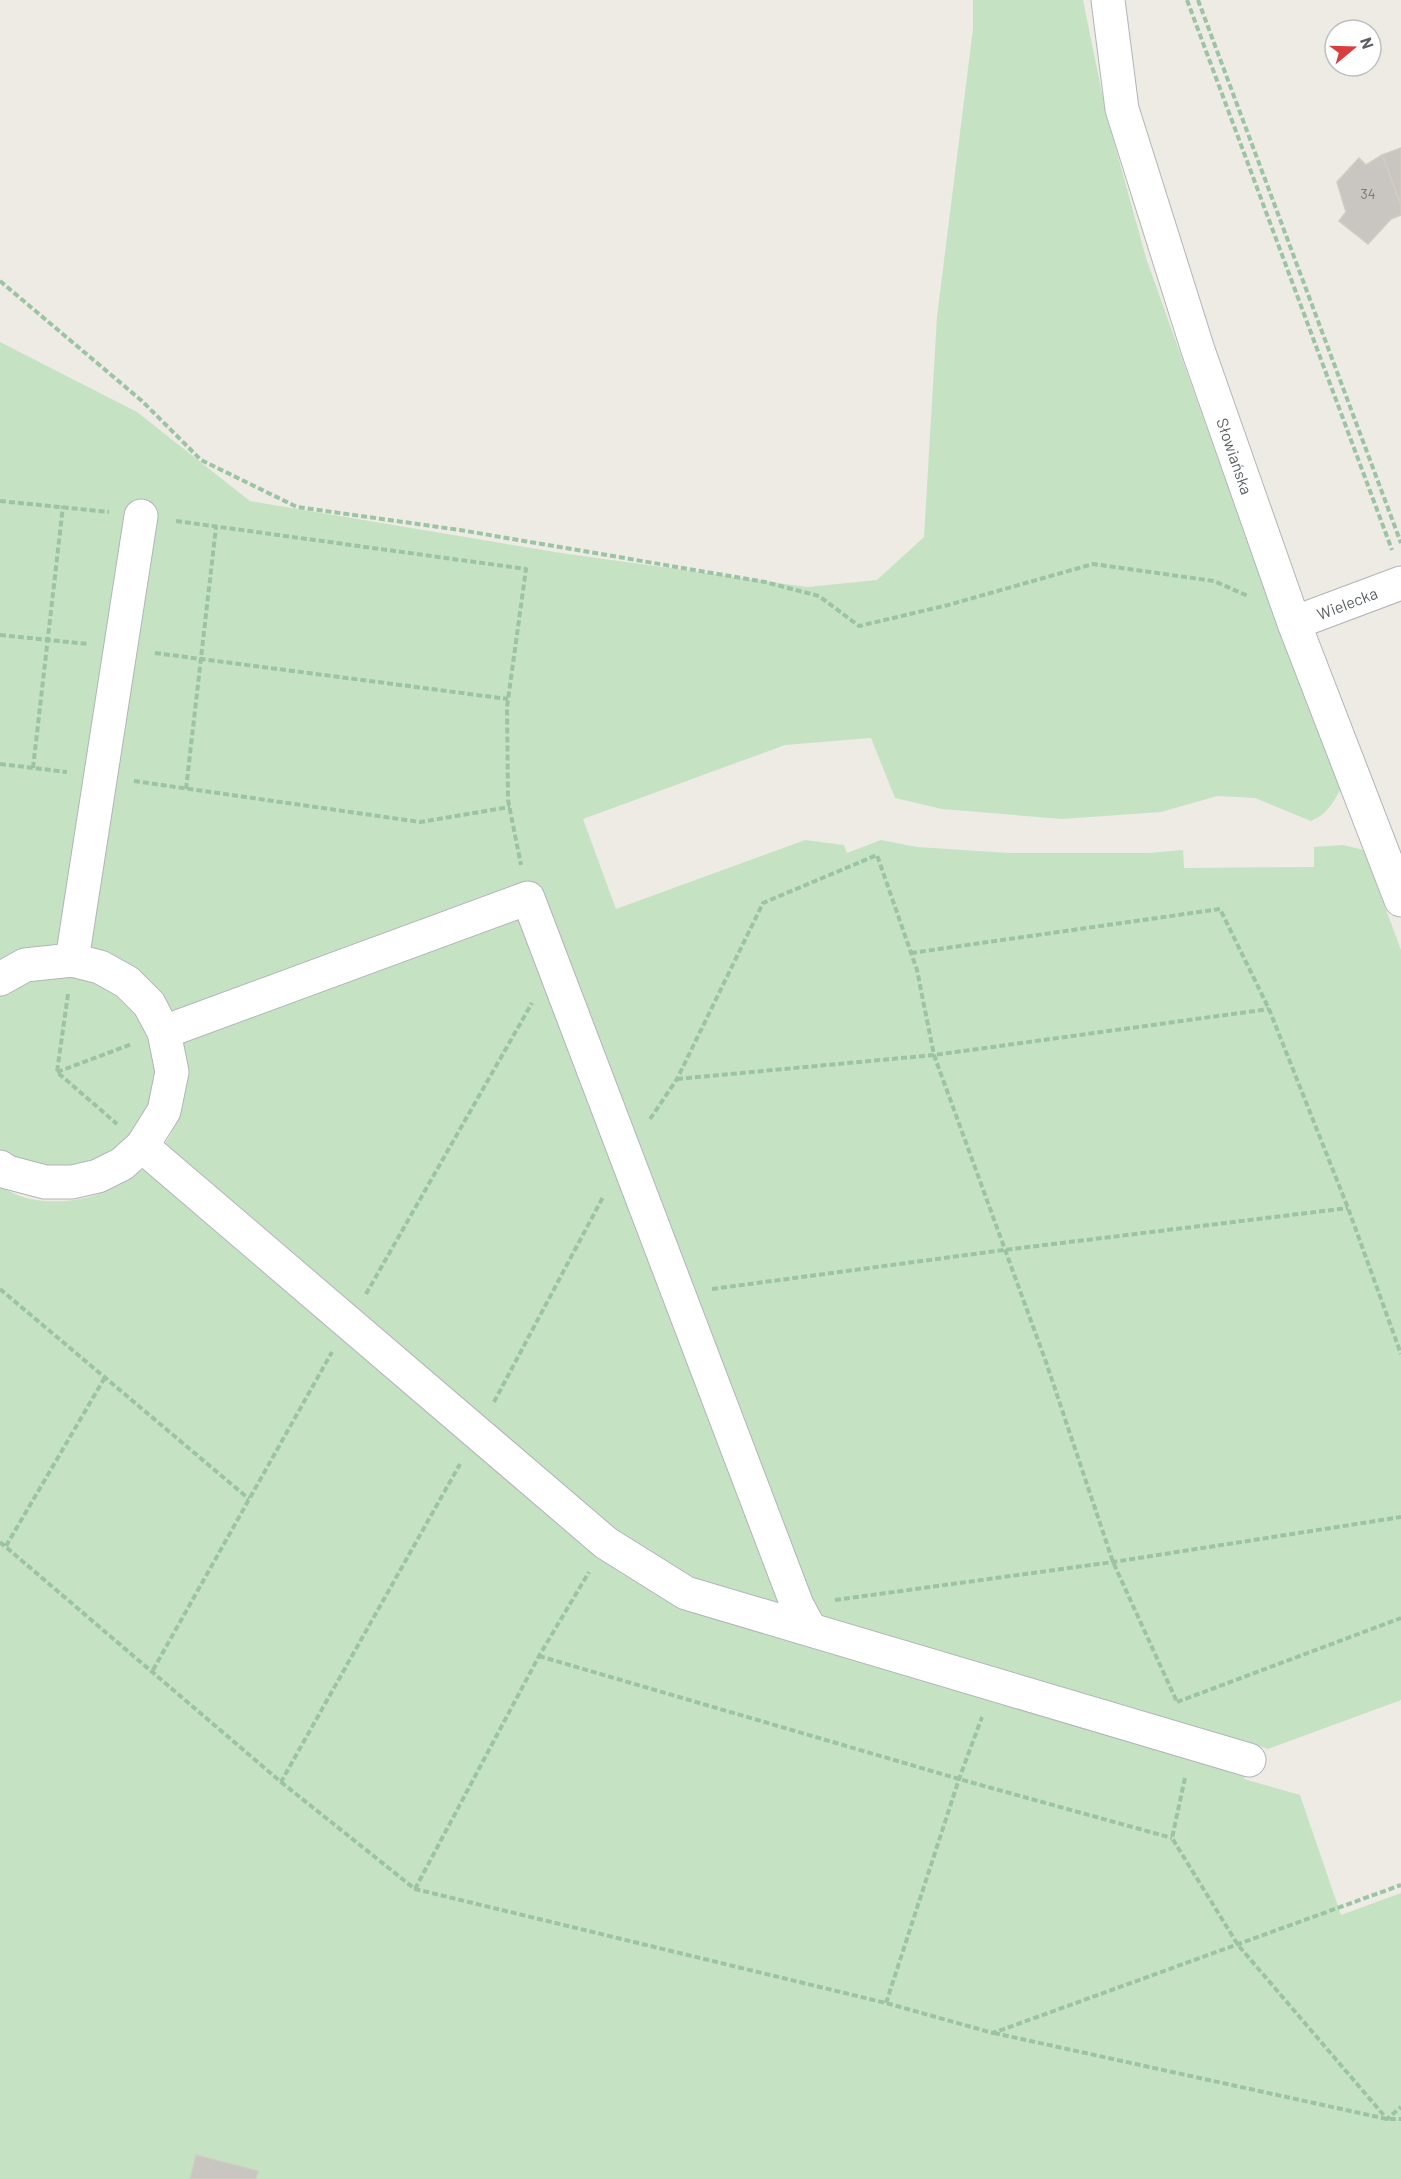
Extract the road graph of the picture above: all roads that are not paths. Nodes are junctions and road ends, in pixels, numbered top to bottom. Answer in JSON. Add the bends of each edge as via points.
{"nodes":[{"id":1,"x":1108,"y":0,"type":"edge"},
{"id":2,"x":141,"y":516,"type":"road end"},
{"id":3,"x":1397,"y":568,"type":"edge"},
{"id":4,"x":1290,"y":614,"type":"junction"},
{"id":5,"x":1401,"y":900,"type":"edge"},
{"id":6,"x":72,"y":960,"type":"junction"},
{"id":7,"x":0,"y":979,"type":"edge"},
{"id":8,"x":164,"y":1032,"type":"junction"},
{"id":9,"x":142,"y":1146,"type":"junction"},
{"id":10,"x":0,"y":1167,"type":"edge"},
{"id":11,"x":803,"y":1617,"type":"junction"},
{"id":12,"x":1249,"y":1760,"type":"dead end"}],
"edges":[{"from":1,"to":4,"type":"street","name":"Słowiańska","via":[[1122,109],[1198,350]]},
{"from":2,"to":6,"type":"street"},
{"from":3,"to":4,"type":"street","name":"Wielecka"},
{"from":4,"to":5,"type":"street","name":"Słowiańska"},
{"from":6,"to":7,"type":"street","via":[[25,965]]},
{"from":6,"to":8,"type":"street","via":[[100,967],[127,982],[149,1004]]},
{"from":8,"to":9,"type":"street","via":[[172,1072],[164,1111]]},
{"from":8,"to":11,"type":"street","via":[[528,898]]},
{"from":9,"to":10,"type":"street","via":[[122,1164],[98,1176],[72,1182],[45,1182]]},
{"from":9,"to":11,"type":"street","via":[[606,1543],[686,1593]]},
{"from":11,"to":12,"type":"street","via":[[993,1685]]}]}
